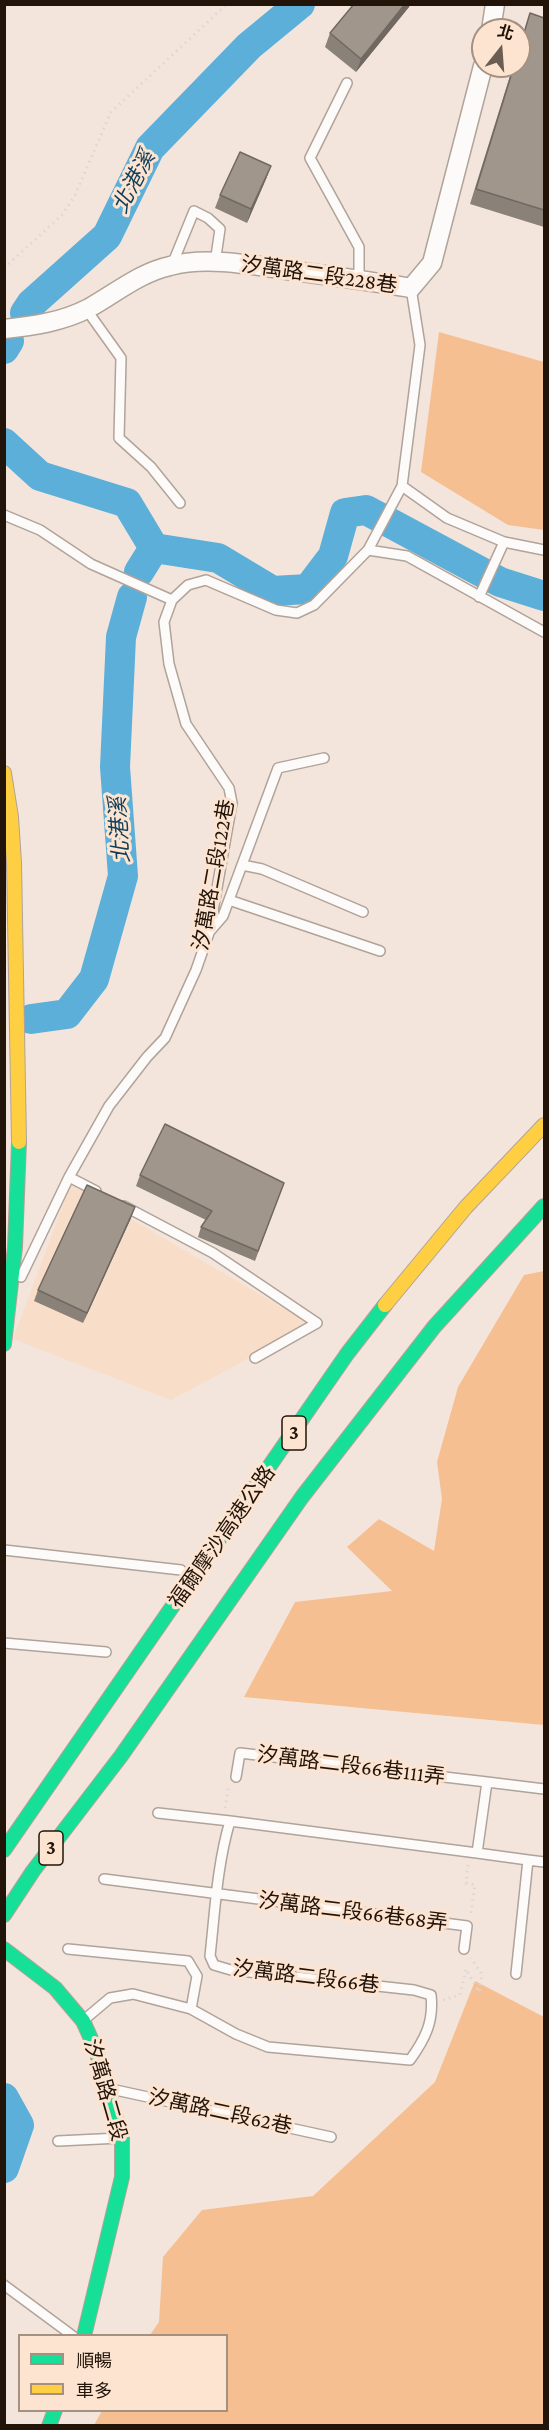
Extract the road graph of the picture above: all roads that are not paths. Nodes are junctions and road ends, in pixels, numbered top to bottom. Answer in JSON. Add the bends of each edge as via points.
{"nodes":[{"id":1,"x":480,"y":78,"type":"edge"},
{"id":2,"x":347,"y":83,"type":"dead end"},
{"id":3,"x":215,"y":263,"type":"junction"},
{"id":4,"x":172,"y":265,"type":"junction"},
{"id":5,"x":359,"y":278,"type":"junction"},
{"id":6,"x":411,"y":288,"type":"junction"},
{"id":7,"x":87,"y":309,"type":"junction"},
{"id":8,"x":4,"y":329,"type":"edge"},
{"id":9,"x":402,"y":486,"type":"junction"},
{"id":10,"x":180,"y":502,"type":"dead end"},
{"id":11,"x":4,"y":514,"type":"edge"},
{"id":12,"x":504,"y":542,"type":"junction"},
{"id":13,"x":368,"y":550,"type":"junction"},
{"id":14,"x":544,"y":550,"type":"edge"},
{"id":15,"x":479,"y":597,"type":"junction"},
{"id":16,"x":172,"y":600,"type":"junction"},
{"id":17,"x":544,"y":632,"type":"edge"},
{"id":18,"x":324,"y":758,"type":"dead end"},
{"id":19,"x":4,"y":773,"type":"edge"},
{"id":20,"x":242,"y":865,"type":"junction"},
{"id":21,"x":229,"y":900,"type":"junction"},
{"id":22,"x":363,"y":912,"type":"dead end"},
{"id":23,"x":209,"y":933,"type":"junction"},
{"id":24,"x":380,"y":951,"type":"dead end"},
{"id":25,"x":544,"y":1125,"type":"edge"},
{"id":26,"x":69,"y":1177,"type":"junction"},
{"id":27,"x":544,"y":1206,"type":"edge"},
{"id":28,"x":12,"y":1298,"type":"junction"},
{"id":29,"x":4,"y":1344,"type":"edge"},
{"id":30,"x":255,"y":1358,"type":"dead end"},
{"id":31,"x":4,"y":1550,"type":"edge"},
{"id":32,"x":181,"y":1570,"type":"dead end"},
{"id":33,"x":4,"y":1643,"type":"edge"},
{"id":34,"x":106,"y":1652,"type":"dead end"},
{"id":35,"x":236,"y":1777,"type":"road end"},
{"id":36,"x":487,"y":1782,"type":"junction"},
{"id":37,"x":544,"y":1789,"type":"edge"},
{"id":38,"x":158,"y":1813,"type":"dead end"},
{"id":39,"x":227,"y":1821,"type":"junction"},
{"id":40,"x":4,"y":1850,"type":"edge"},
{"id":41,"x":473,"y":1852,"type":"junction"},
{"id":42,"x":528,"y":1860,"type":"junction"},
{"id":43,"x":544,"y":1862,"type":"edge"},
{"id":44,"x":104,"y":1880,"type":"dead end"},
{"id":45,"x":217,"y":1892,"type":"junction"},
{"id":46,"x":4,"y":1915,"type":"edge"},
{"id":47,"x":4,"y":1948,"type":"edge"},
{"id":48,"x":68,"y":1949,"type":"dead end"},
{"id":49,"x":464,"y":1949,"type":"road end"},
{"id":50,"x":516,"y":1974,"type":"dead end"},
{"id":51,"x":191,"y":2009,"type":"junction"},
{"id":52,"x":84,"y":2021,"type":"junction"},
{"id":53,"x":109,"y":2088,"type":"junction"},
{"id":54,"x":331,"y":2137,"type":"dead end"},
{"id":55,"x":122,"y":2138,"type":"junction"},
{"id":56,"x":58,"y":2141,"type":"dead end"},
{"id":57,"x":4,"y":2285,"type":"edge"},
{"id":58,"x":70,"y":2334,"type":"edge"},
{"id":59,"x":85,"y":2334,"type":"edge"}],
"edges":[{"from":1,"to":6,"type":"street","name":"汐萬路二段228巷","via":[[432,263]]},
{"from":2,"to":5,"type":"lane","via":[[310,158],[359,247]]},
{"from":3,"to":4,"type":"street","name":"汐萬路二段228巷"},
{"from":3,"to":4,"type":"lane","via":[[220,229],[194,211]]},
{"from":3,"to":5,"type":"street","name":"汐萬路二段228巷"},
{"from":4,"to":7,"type":"street","name":"汐萬路二段228巷","via":[[144,274]]},
{"from":5,"to":6,"type":"street","name":"汐萬路二段228巷"},
{"from":6,"to":9,"type":"lane","via":[[420,345]]},
{"from":7,"to":8,"type":"street","name":"汐萬路二段228巷","via":[[42,325]]},
{"from":7,"to":10,"type":"lane","via":[[121,358],[119,438],[151,467]]},
{"from":9,"to":12,"type":"lane","via":[[447,518]]},
{"from":9,"to":13,"type":"lane"},
{"from":11,"to":16,"type":"lane","via":[[40,530],[91,564]]},
{"from":12,"to":14,"type":"lane"},
{"from":12,"to":15,"type":"lane"},
{"from":13,"to":15,"type":"lane","via":[[407,556]]},
{"from":13,"to":16,"type":"lane","via":[[314,605],[297,613],[276,610],[206,580],[188,585]]},
{"from":15,"to":17,"type":"lane"},
{"from":16,"to":23,"type":"lane","name":"汐萬路二段122巷","via":[[164,622],[169,664],[186,724],[229,788],[232,803]]},
{"from":18,"to":20,"type":"lane","via":[[278,768]]},
{"from":19,"to":28,"type":"main road","via":[[12,852],[18,1049],[18,1194]]},
{"from":20,"to":21,"type":"lane"},
{"from":20,"to":22,"type":"lane","via":[[262,869]]},
{"from":21,"to":23,"type":"lane","via":[[223,916]]},
{"from":21,"to":24,"type":"lane"},
{"from":23,"to":26,"type":"lane","name":"汐萬路二段122巷","via":[[165,1038],[109,1106]]},
{"from":25,"to":40,"type":"main road","name":"福爾摩沙高速公路","number":"3","via":[[404,1280],[346,1354]]},
{"from":26,"to":28,"type":"lane","name":"汐萬路二段122巷"},
{"from":26,"to":30,"type":"lane","via":[[213,1253],[317,1323]]},
{"from":27,"to":46,"type":"main road","name":"福爾摩沙高速公路","number":"3","via":[[434,1327],[302,1497]]},
{"from":28,"to":29,"type":"main road"},
{"from":31,"to":32,"type":"lane"},
{"from":33,"to":34,"type":"lane"},
{"from":35,"to":36,"type":"lane","name":"汐萬路二段66巷111弄","via":[[240,1753]]},
{"from":36,"to":37,"type":"lane"},
{"from":36,"to":41,"type":"lane"},
{"from":38,"to":39,"type":"lane"},
{"from":39,"to":41,"type":"lane"},
{"from":39,"to":45,"type":"lane","name":"汐萬路二段66巷"},
{"from":41,"to":42,"type":"lane"},
{"from":42,"to":43,"type":"lane"},
{"from":42,"to":50,"type":"lane"},
{"from":44,"to":45,"type":"lane","name":"汐萬路二段66巷68弄"},
{"from":45,"to":49,"type":"lane","name":"汐萬路二段66巷68弄","via":[[229,1897],[467,1926]]},
{"from":45,"to":51,"type":"lane","name":"汐萬路二段66巷","via":[[210,1956],[214,1965],[414,1990],[431,1995],[433,2010],[427,2037],[410,2060],[268,2047]]},
{"from":47,"to":52,"type":"main road","name":"汐萬路二段","via":[[55,1988]]},
{"from":48,"to":51,"type":"lane","via":[[188,1960],[197,1976]]},
{"from":51,"to":52,"type":"lane","via":[[133,1994],[110,1998]]},
{"from":52,"to":53,"type":"main road","name":"汐萬路二段"},
{"from":53,"to":54,"type":"lane","name":"汐萬路二段62巷"},
{"from":53,"to":55,"type":"main road","name":"汐萬路二段"},
{"from":55,"to":56,"type":"lane"},
{"from":55,"to":59,"type":"main road","name":"汐萬路二段","via":[[122,2177]]},
{"from":57,"to":58,"type":"lane"}]}
